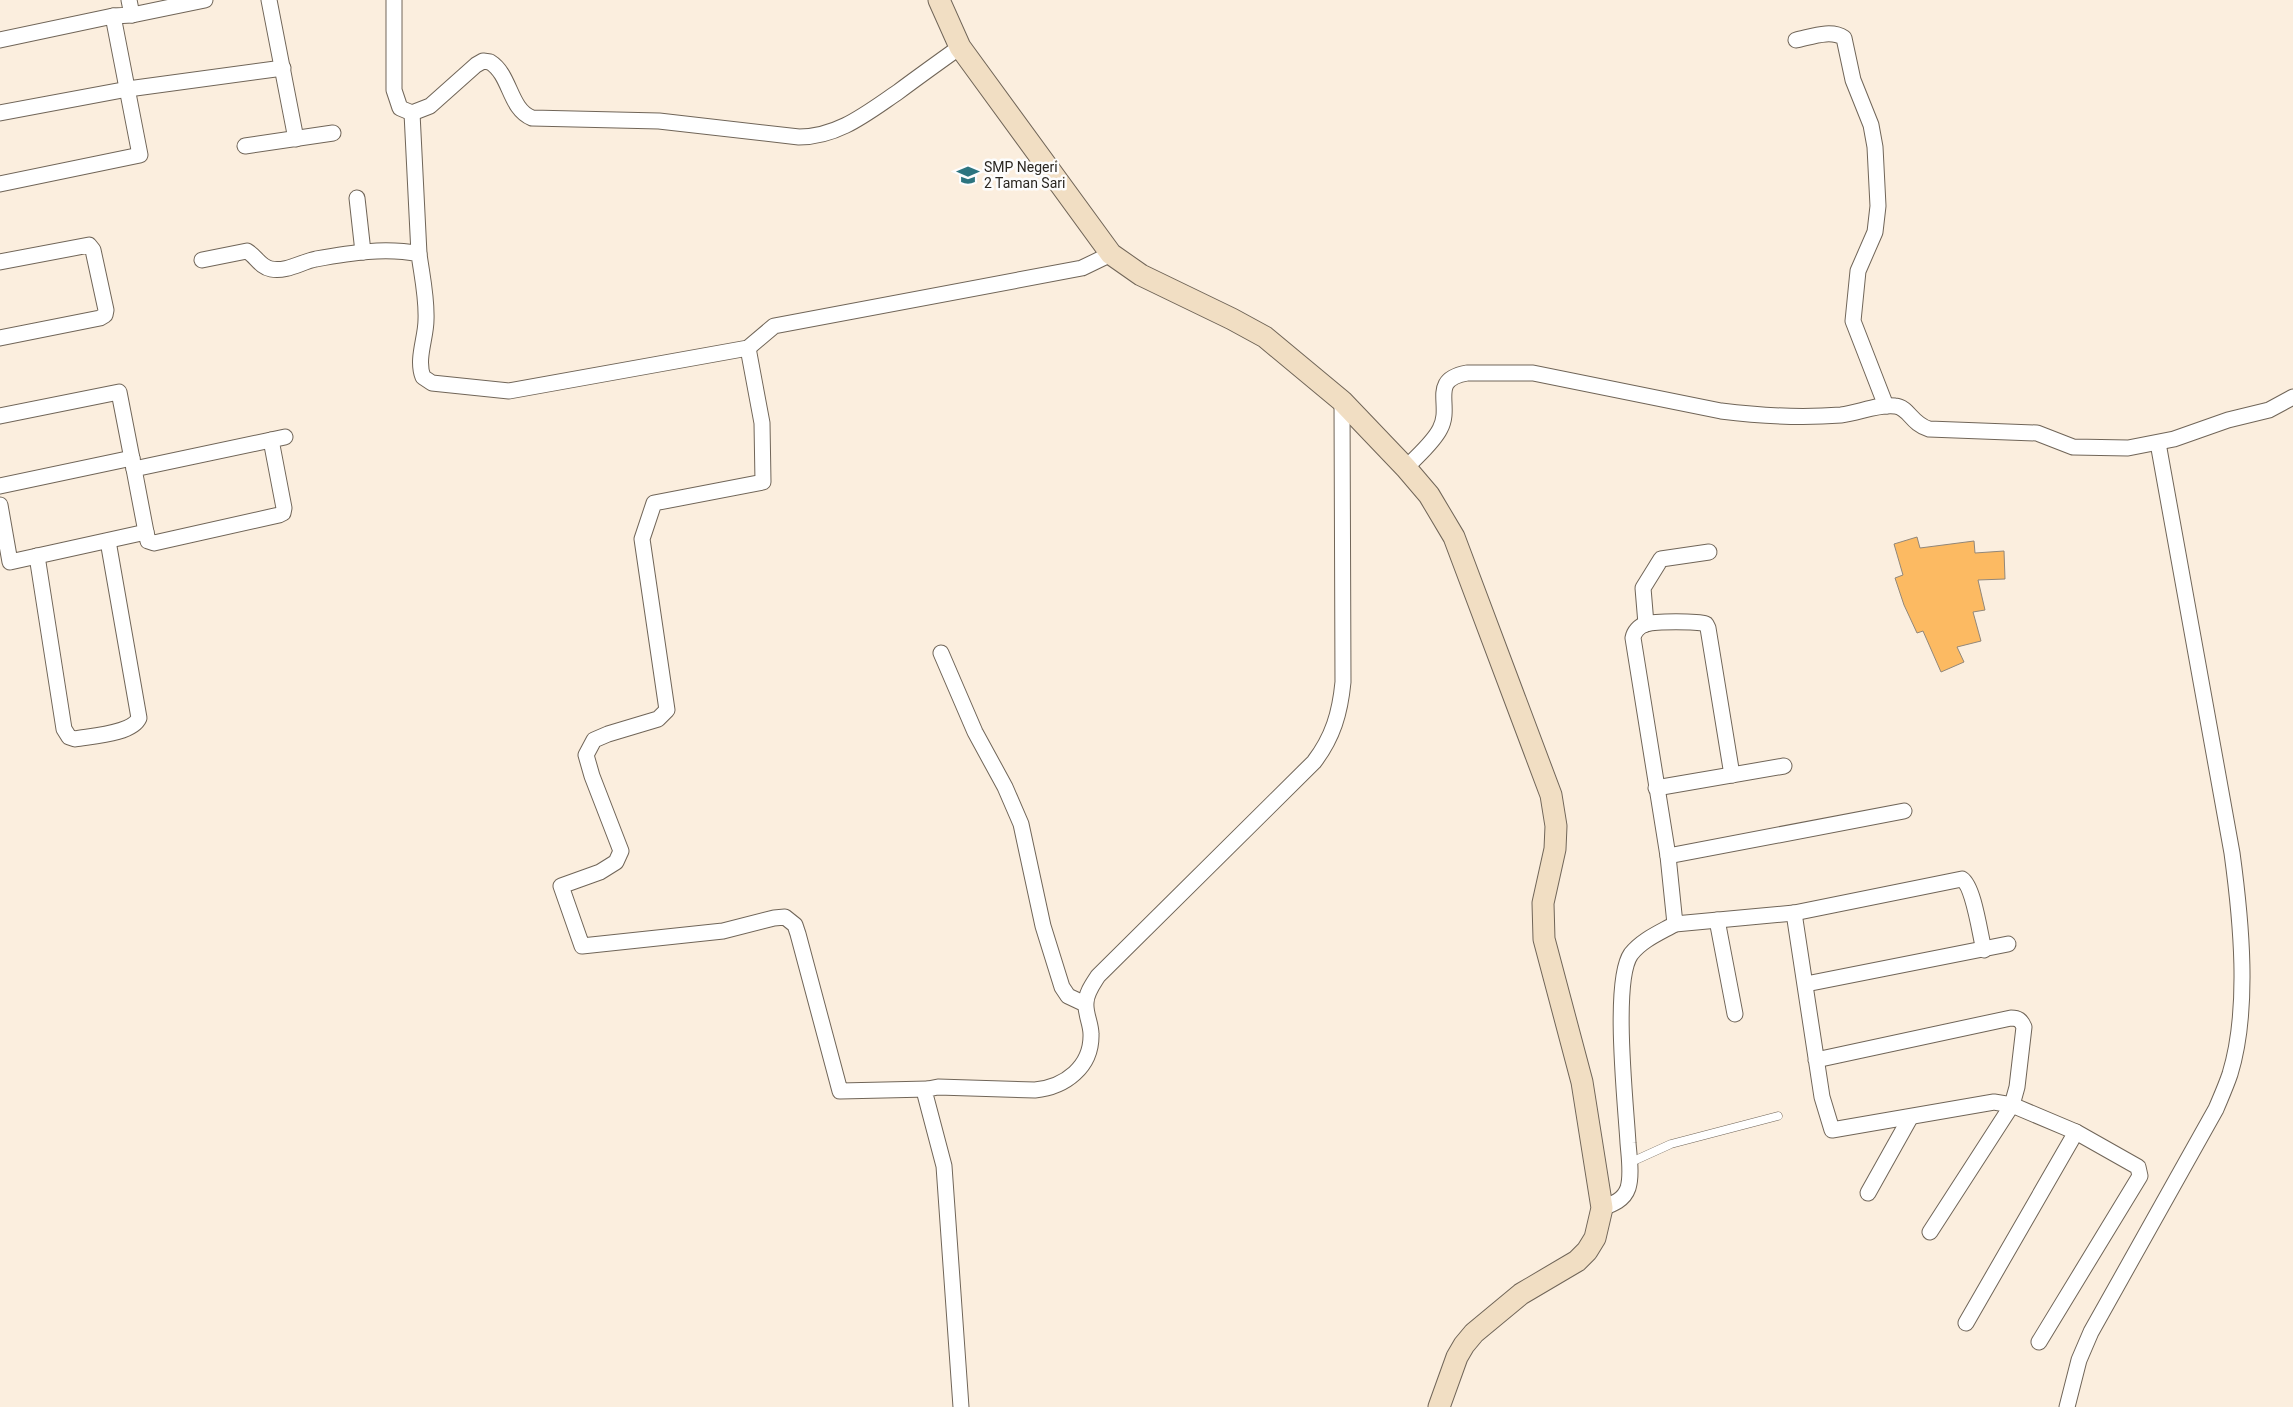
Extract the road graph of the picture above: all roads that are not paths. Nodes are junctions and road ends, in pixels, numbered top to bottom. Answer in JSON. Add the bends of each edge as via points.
{"nodes":[{"id":1,"x":206,"y":0,"type":"edge"},
{"id":2,"x":269,"y":0,"type":"edge"},
{"id":3,"x":394,"y":0,"type":"edge"},
{"id":4,"x":939,"y":0,"type":"edge"},
{"id":5,"x":130,"y":7,"type":"edge"},
{"id":6,"x":114,"y":16,"type":"junction"},
{"id":7,"x":0,"y":40,"type":"edge"},
{"id":8,"x":1796,"y":40,"type":"dead end"},
{"id":9,"x":960,"y":47,"type":"junction"},
{"id":10,"x":283,"y":68,"type":"junction"},
{"id":11,"x":128,"y":89,"type":"junction"},
{"id":12,"x":0,"y":113,"type":"edge"},
{"id":13,"x":412,"y":113,"type":"junction"},
{"id":14,"x":333,"y":133,"type":"dead end"},
{"id":15,"x":296,"y":139,"type":"junction"},
{"id":16,"x":245,"y":146,"type":"dead end"},
{"id":17,"x":0,"y":184,"type":"edge"},
{"id":18,"x":357,"y":198,"type":"dead end"},
{"id":19,"x":363,"y":252,"type":"junction"},
{"id":20,"x":419,"y":254,"type":"junction"},
{"id":21,"x":1111,"y":254,"type":"junction"},
{"id":22,"x":202,"y":260,"type":"dead end"},
{"id":23,"x":0,"y":262,"type":"edge"},
{"id":24,"x":0,"y":338,"type":"edge"},
{"id":25,"x":748,"y":348,"type":"junction"},
{"id":26,"x":2293,"y":397,"type":"edge"},
{"id":27,"x":1342,"y":401,"type":"junction"},
{"id":28,"x":1886,"y":406,"type":"junction"},
{"id":29,"x":0,"y":416,"type":"edge"},
{"id":30,"x":2158,"y":443,"type":"junction"},
{"id":31,"x":133,"y":463,"type":"junction"},
{"id":32,"x":1406,"y":468,"type":"junction"},
{"id":33,"x":0,"y":486,"type":"edge"},
{"id":34,"x":0,"y":505,"type":"edge"},
{"id":35,"x":146,"y":532,"type":"junction"},
{"id":36,"x":108,"y":541,"type":"junction"},
{"id":37,"x":1708,"y":552,"type":"dead end"},
{"id":38,"x":37,"y":556,"type":"junction"},
{"id":39,"x":1646,"y":624,"type":"junction"},
{"id":40,"x":941,"y":654,"type":"dead end"},
{"id":41,"x":1784,"y":766,"type":"dead end"},
{"id":42,"x":1732,"y":775,"type":"junction"},
{"id":43,"x":1656,"y":788,"type":"junction"},
{"id":44,"x":1904,"y":811,"type":"dead end"},
{"id":45,"x":1668,"y":856,"type":"junction"},
{"id":46,"x":1794,"y":913,"type":"junction"},
{"id":47,"x":1717,"y":920,"type":"junction"},
{"id":48,"x":1675,"y":924,"type":"junction"},
{"id":49,"x":2008,"y":944,"type":"dead end"},
{"id":50,"x":1984,"y":950,"type":"junction"},
{"id":51,"x":1806,"y":984,"type":"junction"},
{"id":52,"x":1086,"y":1004,"type":"junction"},
{"id":53,"x":1735,"y":1014,"type":"dead end"},
{"id":54,"x":1816,"y":1060,"type":"junction"},
{"id":55,"x":928,"y":1088,"type":"junction"},
{"id":56,"x":2012,"y":1104,"type":"junction"},
{"id":57,"x":1778,"y":1116,"type":"dead end"},
{"id":58,"x":1910,"y":1118,"type":"junction"},
{"id":59,"x":2076,"y":1132,"type":"junction"},
{"id":60,"x":1629,"y":1163,"type":"junction"},
{"id":61,"x":1868,"y":1193,"type":"dead end"},
{"id":62,"x":1602,"y":1208,"type":"junction"},
{"id":63,"x":1930,"y":1232,"type":"dead end"},
{"id":64,"x":1966,"y":1323,"type":"dead end"},
{"id":65,"x":2039,"y":1342,"type":"dead end"},
{"id":66,"x":961,"y":1407,"type":"edge"},
{"id":67,"x":1439,"y":1407,"type":"edge"},
{"id":68,"x":2067,"y":1407,"type":"edge"}],
"edges":[{"from":1,"to":5,"type":"street"},
{"from":2,"to":10,"type":"street"},
{"from":3,"to":13,"type":"street","via":[[394,90],[400,108]]},
{"from":4,"to":9,"type":"street"},
{"from":5,"to":6,"type":"street"},
{"from":6,"to":7,"type":"street"},
{"from":6,"to":11,"type":"street"},
{"from":8,"to":28,"type":"street","via":[[1824,34],[1839,34],[1844,38],[1852,80],[1871,125],[1878,206],[1875,232],[1858,271],[1853,321]]},
{"from":9,"to":13,"type":"street","via":[[865,115],[840,129],[815,137],[659,121],[532,118],[522,112],[500,71],[490,62],[483,61],[430,106]]},
{"from":9,"to":21,"type":"street"},
{"from":10,"to":11,"type":"street"},
{"from":10,"to":15,"type":"street"},
{"from":11,"to":12,"type":"street"},
{"from":11,"to":17,"type":"street","via":[[140,155]]},
{"from":13,"to":20,"type":"street"},
{"from":14,"to":15,"type":"street"},
{"from":15,"to":16,"type":"street"},
{"from":18,"to":19,"type":"street"},
{"from":19,"to":20,"type":"street","via":[[394,250]]},
{"from":19,"to":22,"type":"street","via":[[314,260],[285,269],[269,269],[247,252]]},
{"from":20,"to":25,"type":"street","via":[[426,322],[420,366],[423,377],[432,384],[509,391]]},
{"from":21,"to":25,"type":"street","via":[[1082,268],[774,326]]},
{"from":21,"to":27,"type":"street","via":[[1141,275],[1265,338]]},
{"from":23,"to":24,"type":"street","via":[[89,245],[93,250],[106,310],[100,318]]},
{"from":25,"to":55,"type":"street","via":[[762,423],[763,482],[654,503],[642,539],[667,710],[658,719],[594,740],[586,755],[621,852],[616,862],[600,872],[561,886],[582,946],[723,931],[785,917],[795,925],[798,934],[840,1091]]},
{"from":26,"to":30,"type":"street","via":[[2269,410]]},
{"from":27,"to":32,"type":"street"},
{"from":27,"to":52,"type":"street","via":[[1343,682],[1336,724],[1327,745],[1314,762],[1098,976]]},
{"from":28,"to":30,"type":"street","via":[[1902,408],[1918,425],[1929,429],[2037,433],[2063,445],[2087,449]]},
{"from":28,"to":32,"type":"street","via":[[1832,416],[1743,414],[1533,372],[1458,374],[1447,382],[1440,430]]},
{"from":29,"to":31,"type":"street","via":[[119,392]]},
{"from":30,"to":68,"type":"street","via":[[2232,853],[2242,949],[2237,1042],[2230,1074],[2216,1109],[2091,1332],[2079,1360]]},
{"from":31,"to":33,"type":"street"},
{"from":31,"to":35,"type":"street"},
{"from":31,"to":35,"type":"street","via":[[278,438],[283,513],[154,543],[148,541]]},
{"from":32,"to":62,"type":"street","via":[[1442,514],[1454,537],[1551,796],[1556,826],[1555,848],[1543,903],[1544,939],[1582,1082]]},
{"from":34,"to":38,"type":"street","via":[[10,562]]},
{"from":35,"to":36,"type":"street"},
{"from":36,"to":38,"type":"street"},
{"from":36,"to":38,"type":"street","via":[[139,718],[136,725],[126,729],[75,740],[64,729]]},
{"from":37,"to":39,"type":"street","via":[[1661,559],[1643,588]]},
{"from":39,"to":42,"type":"street","via":[[1706,624]]},
{"from":39,"to":43,"type":"street","via":[[1636,631],[1633,638]]},
{"from":40,"to":52,"type":"street","via":[[1021,824],[1043,926],[1062,987],[1068,996]]},
{"from":41,"to":42,"type":"street"},
{"from":42,"to":43,"type":"street"},
{"from":43,"to":45,"type":"street"},
{"from":44,"to":45,"type":"street"},
{"from":45,"to":48,"type":"street"},
{"from":46,"to":47,"type":"street"},
{"from":46,"to":50,"type":"street","via":[[1962,879],[1967,882]]},
{"from":46,"to":51,"type":"street"},
{"from":47,"to":48,"type":"street"},
{"from":47,"to":53,"type":"street"},
{"from":48,"to":60,"type":"street","via":[[1641,943],[1630,956],[1623,985],[1621,1027]]},
{"from":49,"to":50,"type":"street"},
{"from":50,"to":51,"type":"street"},
{"from":51,"to":54,"type":"street"},
{"from":52,"to":55,"type":"street","via":[[1091,1034],[1086,1060],[1065,1081],[1035,1090]]},
{"from":54,"to":56,"type":"street","via":[[2017,1018],[2024,1027]]},
{"from":54,"to":58,"type":"street","via":[[1832,1130]]},
{"from":55,"to":66,"type":"street","via":[[925,1096],[944,1166]]},
{"from":56,"to":58,"type":"street","via":[[1994,1102]]},
{"from":56,"to":59,"type":"street"},
{"from":56,"to":63,"type":"street"},
{"from":57,"to":60,"type":"lane","via":[[1671,1144]]},
{"from":58,"to":61,"type":"street"},
{"from":59,"to":64,"type":"street"},
{"from":59,"to":65,"type":"street","via":[[2138,1167],[2140,1176]]},
{"from":60,"to":62,"type":"street","via":[[1628,1187],[1623,1198]]},
{"from":62,"to":67,"type":"street","via":[[1595,1238],[1577,1261],[1521,1294],[1464,1345]]}]}
